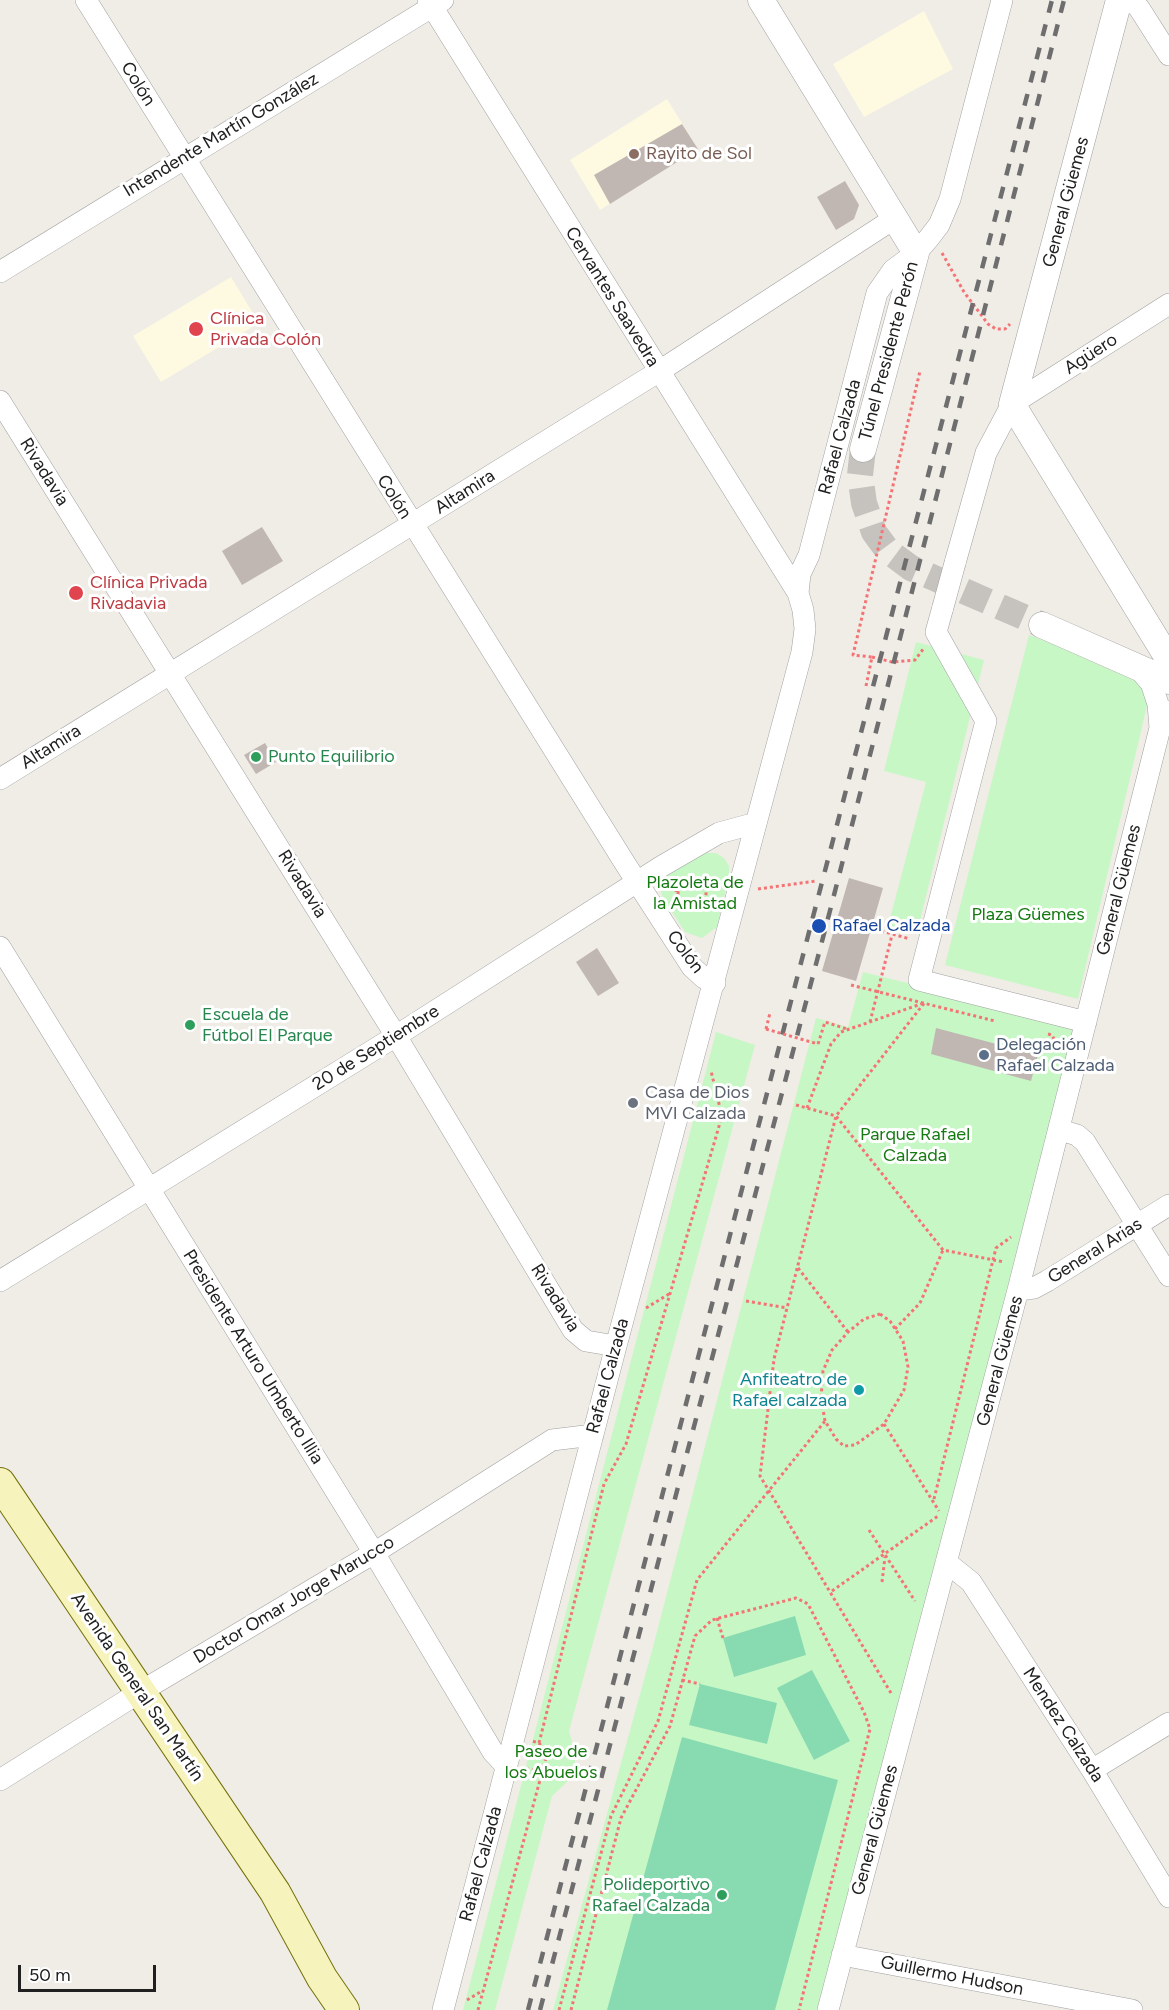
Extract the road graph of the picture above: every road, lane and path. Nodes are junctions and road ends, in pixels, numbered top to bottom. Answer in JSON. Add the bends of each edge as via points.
{"nodes":[{"id":1,"x":86,"y":0,"type":"edge"},
{"id":2,"x":761,"y":0,"type":"edge"},
{"id":3,"x":1002,"y":0,"type":"edge"},
{"id":4,"x":1119,"y":0,"type":"edge"},
{"id":5,"x":1130,"y":0,"type":"edge"},
{"id":6,"x":435,"y":2,"type":"edge"},
{"id":7,"x":1169,"y":55,"type":"edge"},
{"id":8,"x":184,"y":157,"type":"junction"},
{"id":9,"x":895,"y":218,"type":"junction"},
{"id":10,"x":922,"y":245,"type":"junction"},
{"id":11,"x":0,"y":272,"type":"edge"},
{"id":12,"x":1169,"y":304,"type":"edge"},
{"id":13,"x":1013,"y":313,"type":"dead end"},
{"id":14,"x":920,"y":371,"type":"dead end"},
{"id":15,"x":658,"y":372,"type":"junction"},
{"id":16,"x":0,"y":401,"type":"edge"},
{"id":17,"x":1012,"y":404,"type":"junction"},
{"id":18,"x":863,"y":449,"type":"tunnel mouth"},
{"id":19,"x":412,"y":525,"type":"junction"},
{"id":20,"x":798,"y":593,"type":"junction"},
{"id":21,"x":1042,"y":625,"type":"tunnel mouth"},
{"id":22,"x":872,"y":657,"type":"junction"},
{"id":23,"x":915,"y":660,"type":"dead end"},
{"id":24,"x":1169,"y":660,"type":"edge"},
{"id":25,"x":1138,"y":668,"type":"junction"},
{"id":26,"x":170,"y":673,"type":"junction"},
{"id":27,"x":1169,"y":681,"type":"edge"},
{"id":28,"x":867,"y":687,"type":"dead end"},
{"id":29,"x":1164,"y":719,"type":"edge"},
{"id":30,"x":0,"y":779,"type":"edge"},
{"id":31,"x":756,"y":824,"type":"junction"},
{"id":32,"x":816,"y":881,"type":"dead end"},
{"id":33,"x":637,"y":882,"type":"junction"},
{"id":34,"x":688,"y":882,"type":"joint"},
{"id":35,"x":737,"y":892,"type":"junction"},
{"id":36,"x":835,"y":918,"type":"dead end"},
{"id":37,"x":892,"y":935,"type":"junction"},
{"id":38,"x":930,"y":945,"type":"junction"},
{"id":39,"x":0,"y":947,"type":"edge"},
{"id":40,"x":929,"y":982,"type":"junction"},
{"id":41,"x":715,"y":983,"type":"junction"},
{"id":42,"x":852,"y":986,"type":"dead end"},
{"id":43,"x":878,"y":992,"type":"junction"},
{"id":44,"x":924,"y":1004,"type":"junction"},
{"id":45,"x":770,"y":1013,"type":"dead end"},
{"id":46,"x":870,"y":1022,"type":"junction"},
{"id":47,"x":1086,"y":1022,"type":"junction"},
{"id":48,"x":1005,"y":1024,"type":"dead end"},
{"id":49,"x":701,"y":1029,"type":"junction"},
{"id":50,"x":849,"y":1029,"type":"junction"},
{"id":51,"x":1040,"y":1032,"type":"dead end"},
{"id":52,"x":396,"y":1036,"type":"junction"},
{"id":53,"x":1059,"y":1048,"type":"dead end"},
{"id":54,"x":796,"y":1105,"type":"dead end"},
{"id":55,"x":807,"y":1108,"type":"junction"},
{"id":56,"x":836,"y":1116,"type":"junction"},
{"id":57,"x":1060,"y":1130,"type":"junction"},
{"id":58,"x":149,"y":1187,"type":"junction"},
{"id":59,"x":1169,"y":1205,"type":"edge"},
{"id":60,"x":1137,"y":1225,"type":"junction"},
{"id":61,"x":1011,"y":1236,"type":"dead end"},
{"id":62,"x":943,"y":1250,"type":"junction"},
{"id":63,"x":993,"y":1260,"type":"junction"},
{"id":64,"x":1004,"y":1262,"type":"dead end"},
{"id":65,"x":798,"y":1268,"type":"junction"},
{"id":66,"x":1169,"y":1276,"type":"edge"},
{"id":67,"x":0,"y":1281,"type":"edge"},
{"id":68,"x":1018,"y":1290,"type":"junction"},
{"id":69,"x":746,"y":1301,"type":"dead end"},
{"id":70,"x":788,"y":1308,"type":"junction"},
{"id":71,"x":895,"y":1329,"type":"junction"},
{"id":72,"x":848,"y":1332,"type":"junction"},
{"id":73,"x":616,"y":1346,"type":"junction"},
{"id":74,"x":825,"y":1421,"type":"junction"},
{"id":75,"x":884,"y":1424,"type":"junction"},
{"id":76,"x":593,"y":1435,"type":"junction"},
{"id":77,"x":0,"y":1483,"type":"edge"},
{"id":78,"x":769,"y":1490,"type":"junction"},
{"id":79,"x":934,"y":1499,"type":"junction"},
{"id":80,"x":869,"y":1530,"type":"dead end"},
{"id":81,"x":374,"y":1553,"type":"junction"},
{"id":82,"x":885,"y":1555,"type":"junction"},
{"id":83,"x":946,"y":1562,"type":"junction"},
{"id":84,"x":882,"y":1582,"type":"dead end"},
{"id":85,"x":832,"y":1591,"type":"junction"},
{"id":86,"x":916,"y":1602,"type":"dead end"},
{"id":87,"x":717,"y":1618,"type":"junction"},
{"id":88,"x":723,"y":1638,"type":"dead end"},
{"id":89,"x":682,"y":1680,"type":"junction"},
{"id":90,"x":700,"y":1684,"type":"dead end"},
{"id":91,"x":140,"y":1692,"type":"junction"},
{"id":92,"x":908,"y":1704,"type":"junction"},
{"id":93,"x":1169,"y":1723,"type":"edge"},
{"id":94,"x":514,"y":1737,"type":"junction"},
{"id":95,"x":539,"y":1743,"type":"junction"},
{"id":96,"x":506,"y":1766,"type":"junction"},
{"id":97,"x":1092,"y":1770,"type":"junction"},
{"id":98,"x":0,"y":1780,"type":"edge"},
{"id":99,"x":275,"y":1892,"type":"junction"},
{"id":100,"x":1169,"y":1897,"type":"edge"},
{"id":101,"x":842,"y":1955,"type":"junction"},
{"id":102,"x":483,"y":1990,"type":"junction"},
{"id":103,"x":1058,"y":2004,"type":"edge"},
{"id":104,"x":450,"y":2008,"type":"edge"},
{"id":105,"x":344,"y":2010,"type":"edge"},
{"id":106,"x":366,"y":2010,"type":"edge"},
{"id":107,"x":478,"y":2010,"type":"edge"},
{"id":108,"x":560,"y":2010,"type":"edge"},
{"id":109,"x":571,"y":2010,"type":"edge"},
{"id":110,"x":799,"y":2010,"type":"edge"},
{"id":111,"x":828,"y":2010,"type":"edge"},
{"id":112,"x":1132,"y":2010,"type":"edge"}],
"edges":[{"from":1,"to":8,"type":"street","name":"Colón"},
{"from":2,"to":9,"type":"street"},
{"from":3,"to":10,"type":"street","name":"Rafael Calzada","via":[[950,199],[939,225]]},
{"from":4,"to":17,"type":"street","name":"General Güemes"},
{"from":5,"to":7,"type":"street"},
{"from":6,"to":8,"type":"street","name":"Intendente Martín González"},
{"from":6,"to":15,"type":"street","name":"Cervantes Saavedra"},
{"from":8,"to":11,"type":"street","name":"Intendente Martín González"},
{"from":8,"to":19,"type":"street","name":"Colón"},
{"from":9,"to":10,"type":"street"},
{"from":9,"to":15,"type":"street","name":"Altamira"},
{"from":10,"to":13,"type":"path","via":[[943,254],[988,324],[1005,329]]},
{"from":10,"to":18,"type":"street","name":"Túnel Presidente Perón"},
{"from":10,"to":20,"type":"street","name":"Rafael Calzada","via":[[893,270],[877,293]]},
{"from":12,"to":17,"type":"street","name":"Agüero"},
{"from":14,"to":22,"type":"path","via":[[853,655]]},
{"from":15,"to":19,"type":"street","name":"Altamira"},
{"from":15,"to":20,"type":"street","name":"Cervantes Saavedra"},
{"from":16,"to":26,"type":"street","name":"Rivadavia"},
{"from":17,"to":24,"type":"street"},
{"from":17,"to":38,"type":"street","bridge":true,"via":[[986,453],[936,632],[986,721]]},
{"from":19,"to":26,"type":"street","name":"Altamira"},
{"from":19,"to":33,"type":"street","name":"Colón"},
{"from":20,"to":31,"type":"street","name":"Rafael Calzada","via":[[805,629],[802,652]]},
{"from":21,"to":25,"type":"street"},
{"from":22,"to":23,"type":"path","via":[[892,662]]},
{"from":22,"to":28,"type":"path"},
{"from":25,"to":27,"type":"street"},
{"from":25,"to":29,"type":"street","via":[[1150,683]]},
{"from":26,"to":30,"type":"street","name":"Altamira"},
{"from":26,"to":52,"type":"street","name":"Rivadavia"},
{"from":29,"to":47,"type":"street","name":"General Güemes"},
{"from":31,"to":33,"type":"street","name":"20 de Septiembre","via":[[719,833]]},
{"from":31,"to":35,"type":"street","name":"Rafael Calzada"},
{"from":32,"to":35,"type":"path"},
{"from":33,"to":41,"type":"street","name":"Colón","via":[[693,966]]},
{"from":33,"to":52,"type":"street","name":"20 de Septiembre"},
{"from":34,"to":34,"type":"path","via":[[679,891],[680,900],[686,907],[695,908],[703,903],[705,890],[700,883]]},
{"from":35,"to":41,"type":"street","name":"Rafael Calzada"},
{"from":36,"to":37,"type":"path"},
{"from":37,"to":38,"type":"path"},
{"from":37,"to":43,"type":"path"},
{"from":38,"to":40,"type":"street"},
{"from":39,"to":58,"type":"street","name":"Presidente Arturo Umberto Illia"},
{"from":40,"to":44,"type":"path"},
{"from":40,"to":47,"type":"street"},
{"from":41,"to":49,"type":"street","name":"Rafael Calzada"},
{"from":42,"to":43,"type":"path"},
{"from":43,"to":44,"type":"path"},
{"from":43,"to":46,"type":"path"},
{"from":44,"to":46,"type":"path"},
{"from":44,"to":48,"type":"path"},
{"from":44,"to":56,"type":"path"},
{"from":45,"to":50,"type":"path","bridge":true,"via":[[766,1029],[818,1044],[825,1022]]},
{"from":46,"to":50,"type":"path"},
{"from":47,"to":57,"type":"street","name":"General Güemes"},
{"from":49,"to":73,"type":"street","name":"Rafael Calzada"},
{"from":49,"to":95,"type":"path","via":[[722,1116],[626,1444],[604,1484]]},
{"from":50,"to":55,"type":"path","via":[[831,1044]]},
{"from":51,"to":53,"type":"path","via":[[1052,1035]]},
{"from":52,"to":58,"type":"street","name":"20 de Septiembre"},
{"from":52,"to":73,"type":"street","name":"Rivadavia","via":[[573,1330],[586,1341]]},
{"from":54,"to":55,"type":"path"},
{"from":55,"to":56,"type":"path"},
{"from":56,"to":62,"type":"path"},
{"from":56,"to":65,"type":"path"},
{"from":57,"to":60,"type":"street","via":[[1085,1142]]},
{"from":57,"to":68,"type":"street","name":"General Güemes"},
{"from":58,"to":67,"type":"street","name":"20 de Septiembre"},
{"from":58,"to":81,"type":"street","name":"Presidente Arturo Umberto Illia"},
{"from":59,"to":60,"type":"street","name":"General Arias"},
{"from":60,"to":66,"type":"street"},
{"from":60,"to":68,"type":"street","name":"General Arias","via":[[1047,1281]]},
{"from":61,"to":63,"type":"path","via":[[996,1248]]},
{"from":62,"to":63,"type":"path"},
{"from":62,"to":71,"type":"path","via":[[920,1303]]},
{"from":63,"to":64,"type":"path"},
{"from":63,"to":79,"type":"path"},
{"from":65,"to":70,"type":"path"},
{"from":65,"to":72,"type":"path"},
{"from":68,"to":83,"type":"street","name":"General Güemes"},
{"from":69,"to":70,"type":"path"},
{"from":70,"to":78,"type":"path","via":[[774,1359],[760,1476]]},
{"from":71,"to":72,"type":"path","via":[[880,1314],[864,1319]]},
{"from":71,"to":75,"type":"path","via":[[906,1355],[907,1378],[896,1407]]},
{"from":72,"to":74,"type":"path","via":[[832,1350],[823,1371],[821,1398]]},
{"from":73,"to":76,"type":"street","name":"Rafael Calzada"},
{"from":74,"to":75,"type":"path","via":[[840,1443],[849,1446],[866,1439]]},
{"from":74,"to":78,"type":"path"},
{"from":75,"to":79,"type":"path"},
{"from":76,"to":81,"type":"street","name":"Doctor Omar Jorge Marucco","via":[[552,1440]]},
{"from":76,"to":94,"type":"street","name":"Rafael Calzada"},
{"from":77,"to":91,"type":"main road","name":"Avenida General San Martín"},
{"from":78,"to":85,"type":"path"},
{"from":78,"to":108,"type":"path","via":[[697,1580],[658,1721],[611,1816]]},
{"from":79,"to":82,"type":"path","via":[[940,1514]]},
{"from":80,"to":82,"type":"path"},
{"from":81,"to":91,"type":"street","name":"Doctor Omar Jorge Marucco"},
{"from":81,"to":96,"type":"street","name":"Presidente Arturo Umberto Illia","via":[[493,1752]]},
{"from":82,"to":84,"type":"path"},
{"from":82,"to":85,"type":"path"},
{"from":82,"to":86,"type":"path"},
{"from":83,"to":92,"type":"street","name":"General Güemes"},
{"from":83,"to":97,"type":"street","name":"Mendez Calzada","via":[[971,1582]]},
{"from":85,"to":92,"type":"path","via":[[892,1694]]},
{"from":87,"to":88,"type":"path"},
{"from":87,"to":89,"type":"path","via":[[705,1623],[695,1635]]},
{"from":87,"to":110,"type":"path","via":[[788,1599],[803,1600],[869,1721],[870,1737]]},
{"from":89,"to":90,"type":"path"},
{"from":89,"to":109,"type":"path","via":[[666,1734],[621,1818]]},
{"from":91,"to":98,"type":"street","name":"Doctor Omar Jorge Marucco"},
{"from":91,"to":99,"type":"main road","name":"Avenida General San Martín"},
{"from":92,"to":101,"type":"street","name":"General Güemes"},
{"from":93,"to":97,"type":"street"},
{"from":94,"to":95,"type":"path"},
{"from":94,"to":96,"type":"street","name":"Rafael Calzada"},
{"from":95,"to":102,"type":"path","via":[[547,1754]]},
{"from":96,"to":104,"type":"street","name":"Rafael Calzada"},
{"from":97,"to":100,"type":"street","name":"Mendez Calzada"},
{"from":99,"to":105,"type":"main road","name":"Avenida General San Martín"},
{"from":99,"to":106,"type":"main road","name":"Avenida General San Martín"},
{"from":101,"to":103,"type":"street","name":"Guillermo Hudson"},
{"from":101,"to":111,"type":"street","name":"General Güemes"},
{"from":102,"to":104,"type":"path"},
{"from":102,"to":107,"type":"path"},
{"from":103,"to":112,"type":"street","name":"Guillermo Hudson"}]}
